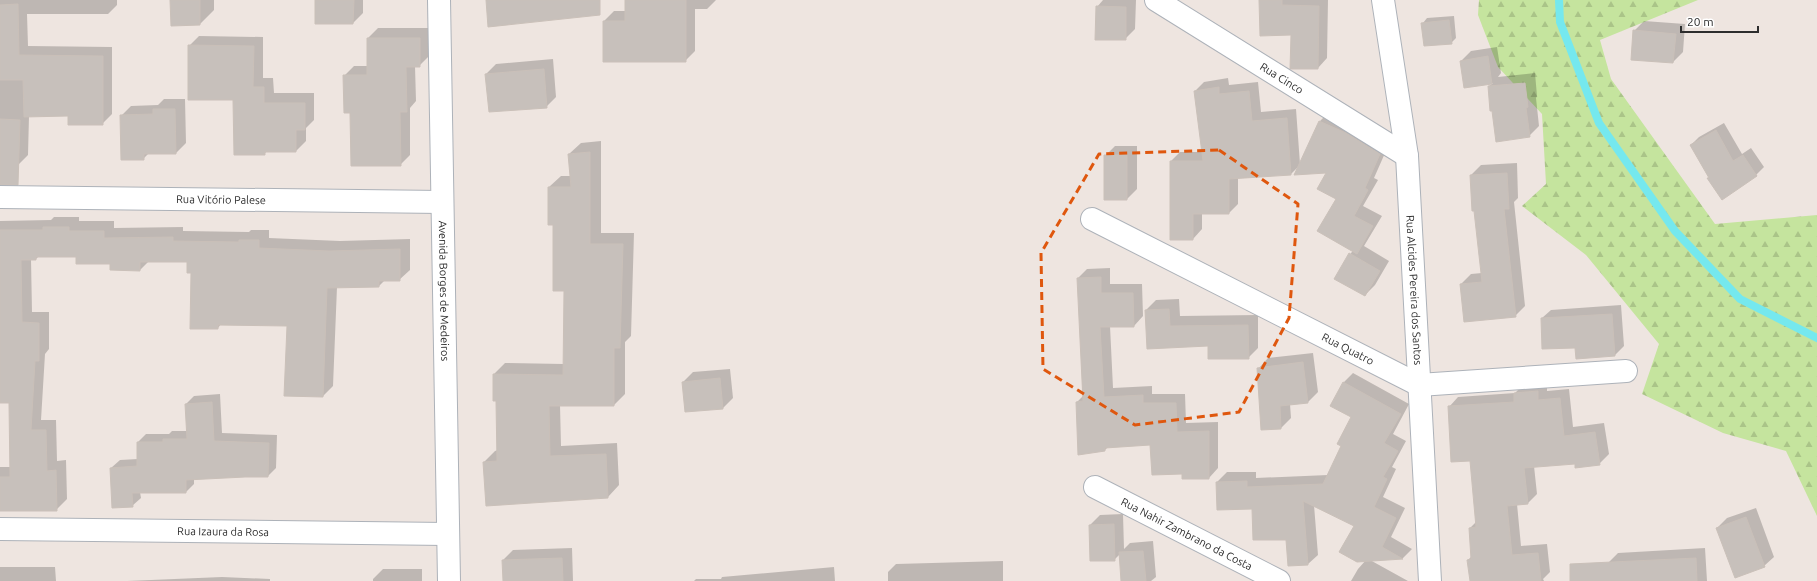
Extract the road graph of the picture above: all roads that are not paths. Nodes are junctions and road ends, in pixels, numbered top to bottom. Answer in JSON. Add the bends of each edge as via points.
{"nodes":[{"id":1,"x":438,"y":0,"type":"edge"},
{"id":2,"x":1156,"y":0,"type":"edge"},
{"id":3,"x":1384,"y":0,"type":"edge"},
{"id":4,"x":1407,"y":156,"type":"junction"},
{"id":5,"x":0,"y":197,"type":"edge"},
{"id":6,"x":442,"y":202,"type":"junction"},
{"id":7,"x":1092,"y":219,"type":"dead end"},
{"id":8,"x":1626,"y":370,"type":"dead end"},
{"id":9,"x":1419,"y":385,"type":"junction"},
{"id":10,"x":1094,"y":487,"type":"dead end"},
{"id":11,"x":0,"y":529,"type":"edge"},
{"id":12,"x":447,"y":534,"type":"junction"},
{"id":13,"x":449,"y":581,"type":"edge"},
{"id":14,"x":1278,"y":581,"type":"edge"},
{"id":15,"x":1430,"y":581,"type":"edge"}],
"edges":[{"from":1,"to":6,"type":"street","name":"Avenida Borges de Medeiros"},
{"from":2,"to":4,"type":"street","name":"Rua Cinco"},
{"from":3,"to":4,"type":"street","name":"Rua Alcides Pereira dos Santos"},
{"from":4,"to":9,"type":"street","name":"Rua Alcides Pereira dos Santos"},
{"from":5,"to":6,"type":"street","name":"Rua Vitório Palese"},
{"from":6,"to":12,"type":"street","name":"Avenida Borges de Medeiros"},
{"from":7,"to":9,"type":"street","name":"Rua Quatro"},
{"from":8,"to":9,"type":"street"},
{"from":9,"to":15,"type":"street","name":"Rua Alcides Pereira dos Santos"},
{"from":10,"to":14,"type":"street","name":"Rua Nahir Zambrano da Costa"},
{"from":11,"to":12,"type":"street","name":"Rua Izaura da Rosa"},
{"from":12,"to":13,"type":"street","name":"Avenida Borges de Medeiros"}]}
